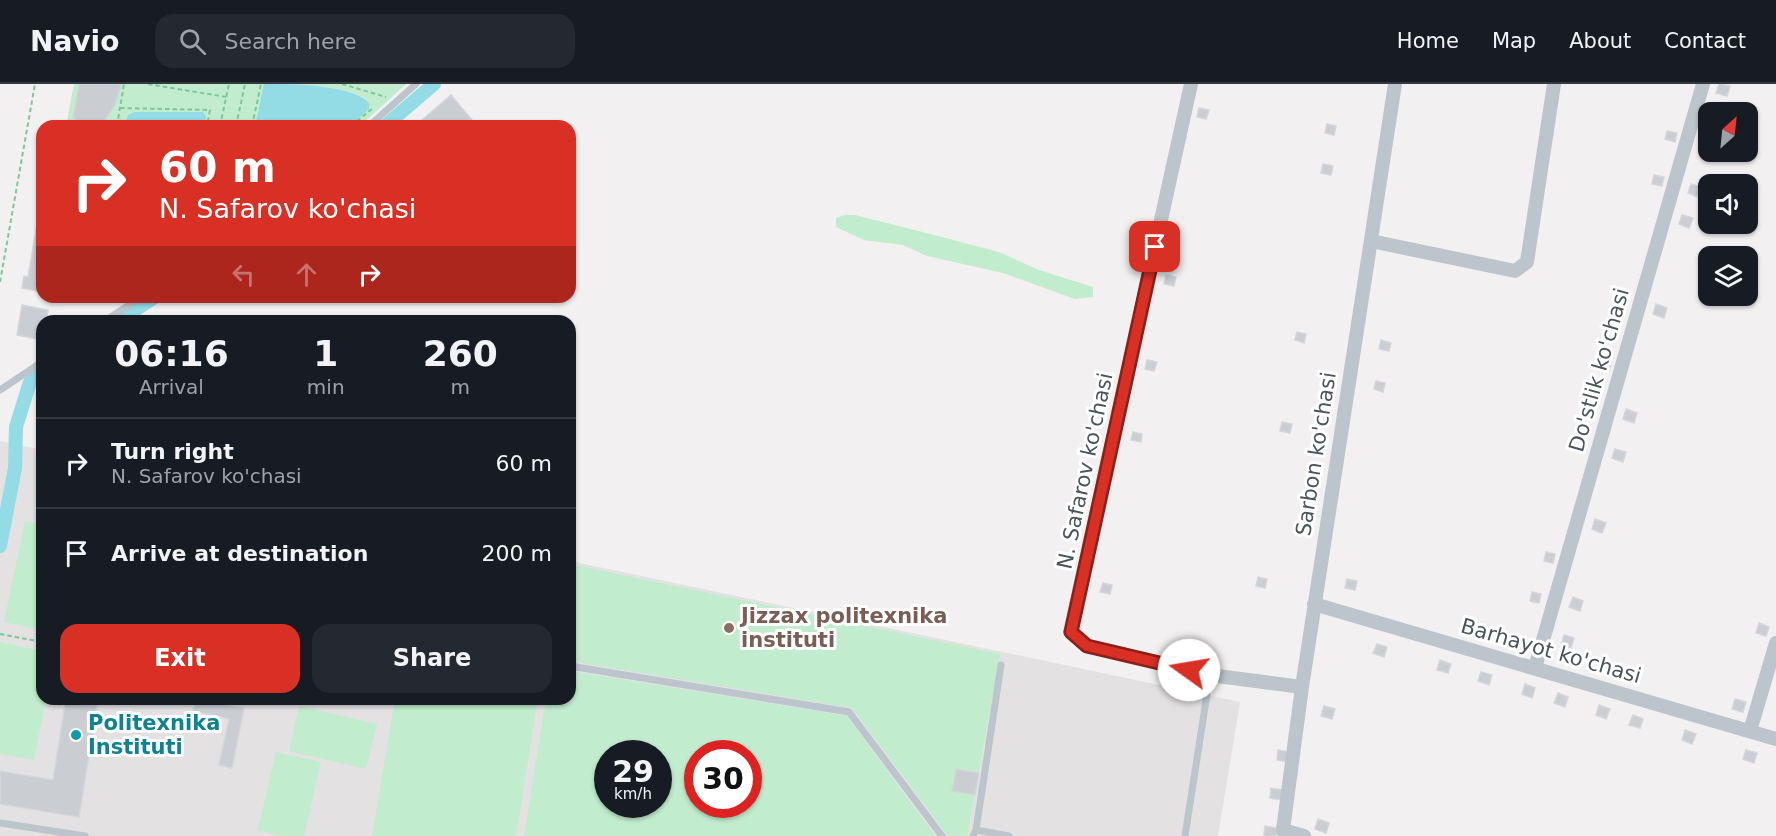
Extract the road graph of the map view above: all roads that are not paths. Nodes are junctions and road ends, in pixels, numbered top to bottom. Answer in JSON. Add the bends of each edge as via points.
{"nodes":[{"id":1,"x":416,"y":84,"type":"edge"},
{"id":2,"x":1191,"y":84,"type":"edge"},
{"id":3,"x":1395,"y":84,"type":"edge"},
{"id":4,"x":1554,"y":84,"type":"edge"},
{"id":5,"x":1703,"y":84,"type":"edge"},
{"id":6,"x":376,"y":120,"type":"edge"},
{"id":7,"x":1371,"y":241,"type":"junction"},
{"id":8,"x":132,"y":303,"type":"edge"},
{"id":9,"x":114,"y":315,"type":"edge"},
{"id":10,"x":36,"y":366,"type":"edge"},
{"id":11,"x":0,"y":390,"type":"edge"},
{"id":12,"x":1314,"y":604,"type":"junction"},
{"id":13,"x":1776,"y":643,"type":"edge"},
{"id":14,"x":1001,"y":665,"type":"dead end"},
{"id":15,"x":576,"y":667,"type":"edge"},
{"id":16,"x":1535,"y":668,"type":"junction"},
{"id":17,"x":1210,"y":675,"type":"junction"},
{"id":18,"x":1302,"y":687,"type":"junction"},
{"id":19,"x":1750,"y":731,"type":"junction"},
{"id":20,"x":1776,"y":739,"type":"edge"},
{"id":21,"x":0,"y":823,"type":"edge"},
{"id":22,"x":974,"y":833,"type":"edge"},
{"id":23,"x":1284,"y":833,"type":"edge"},
{"id":24,"x":85,"y":836,"type":"edge"},
{"id":25,"x":942,"y":836,"type":"edge"},
{"id":26,"x":1009,"y":836,"type":"edge"},
{"id":27,"x":1185,"y":836,"type":"edge"},
{"id":28,"x":1304,"y":836,"type":"edge"}],
"edges":[{"from":1,"to":6,"type":"lane"},
{"from":2,"to":17,"type":"street","name":"N. Safarov ko'chasi","via":[[1071,632],[1087,646]]},
{"from":3,"to":7,"type":"street","name":"Sarbon ko'chasi"},
{"from":4,"to":7,"type":"street","via":[[1527,262],[1515,271]]},
{"from":5,"to":16,"type":"street","name":"Do'stlik ko'chasi"},
{"from":7,"to":12,"type":"street","name":"Sarbon ko'chasi"},
{"from":8,"to":9,"type":"lane"},
{"from":10,"to":11,"type":"lane"},
{"from":12,"to":16,"type":"street","name":"Barhayot ko'chasi"},
{"from":12,"to":18,"type":"street","name":"Sarbon ko'chasi"},
{"from":13,"to":19,"type":"street"},
{"from":14,"to":22,"type":"lane"},
{"from":15,"to":25,"type":"lane","via":[[849,712]]},
{"from":16,"to":19,"type":"street","name":"Barhayot ko'chasi"},
{"from":17,"to":18,"type":"street","name":"N. Safarov ko'chasi"},
{"from":17,"to":27,"type":"lane"},
{"from":18,"to":23,"type":"street","name":"Sarbon ko'chasi"},
{"from":19,"to":20,"type":"street","name":"Barhayot ko'chasi"},
{"from":21,"to":24,"type":"lane"},
{"from":22,"to":26,"type":"lane"},
{"from":23,"to":28,"type":"street"}]}
